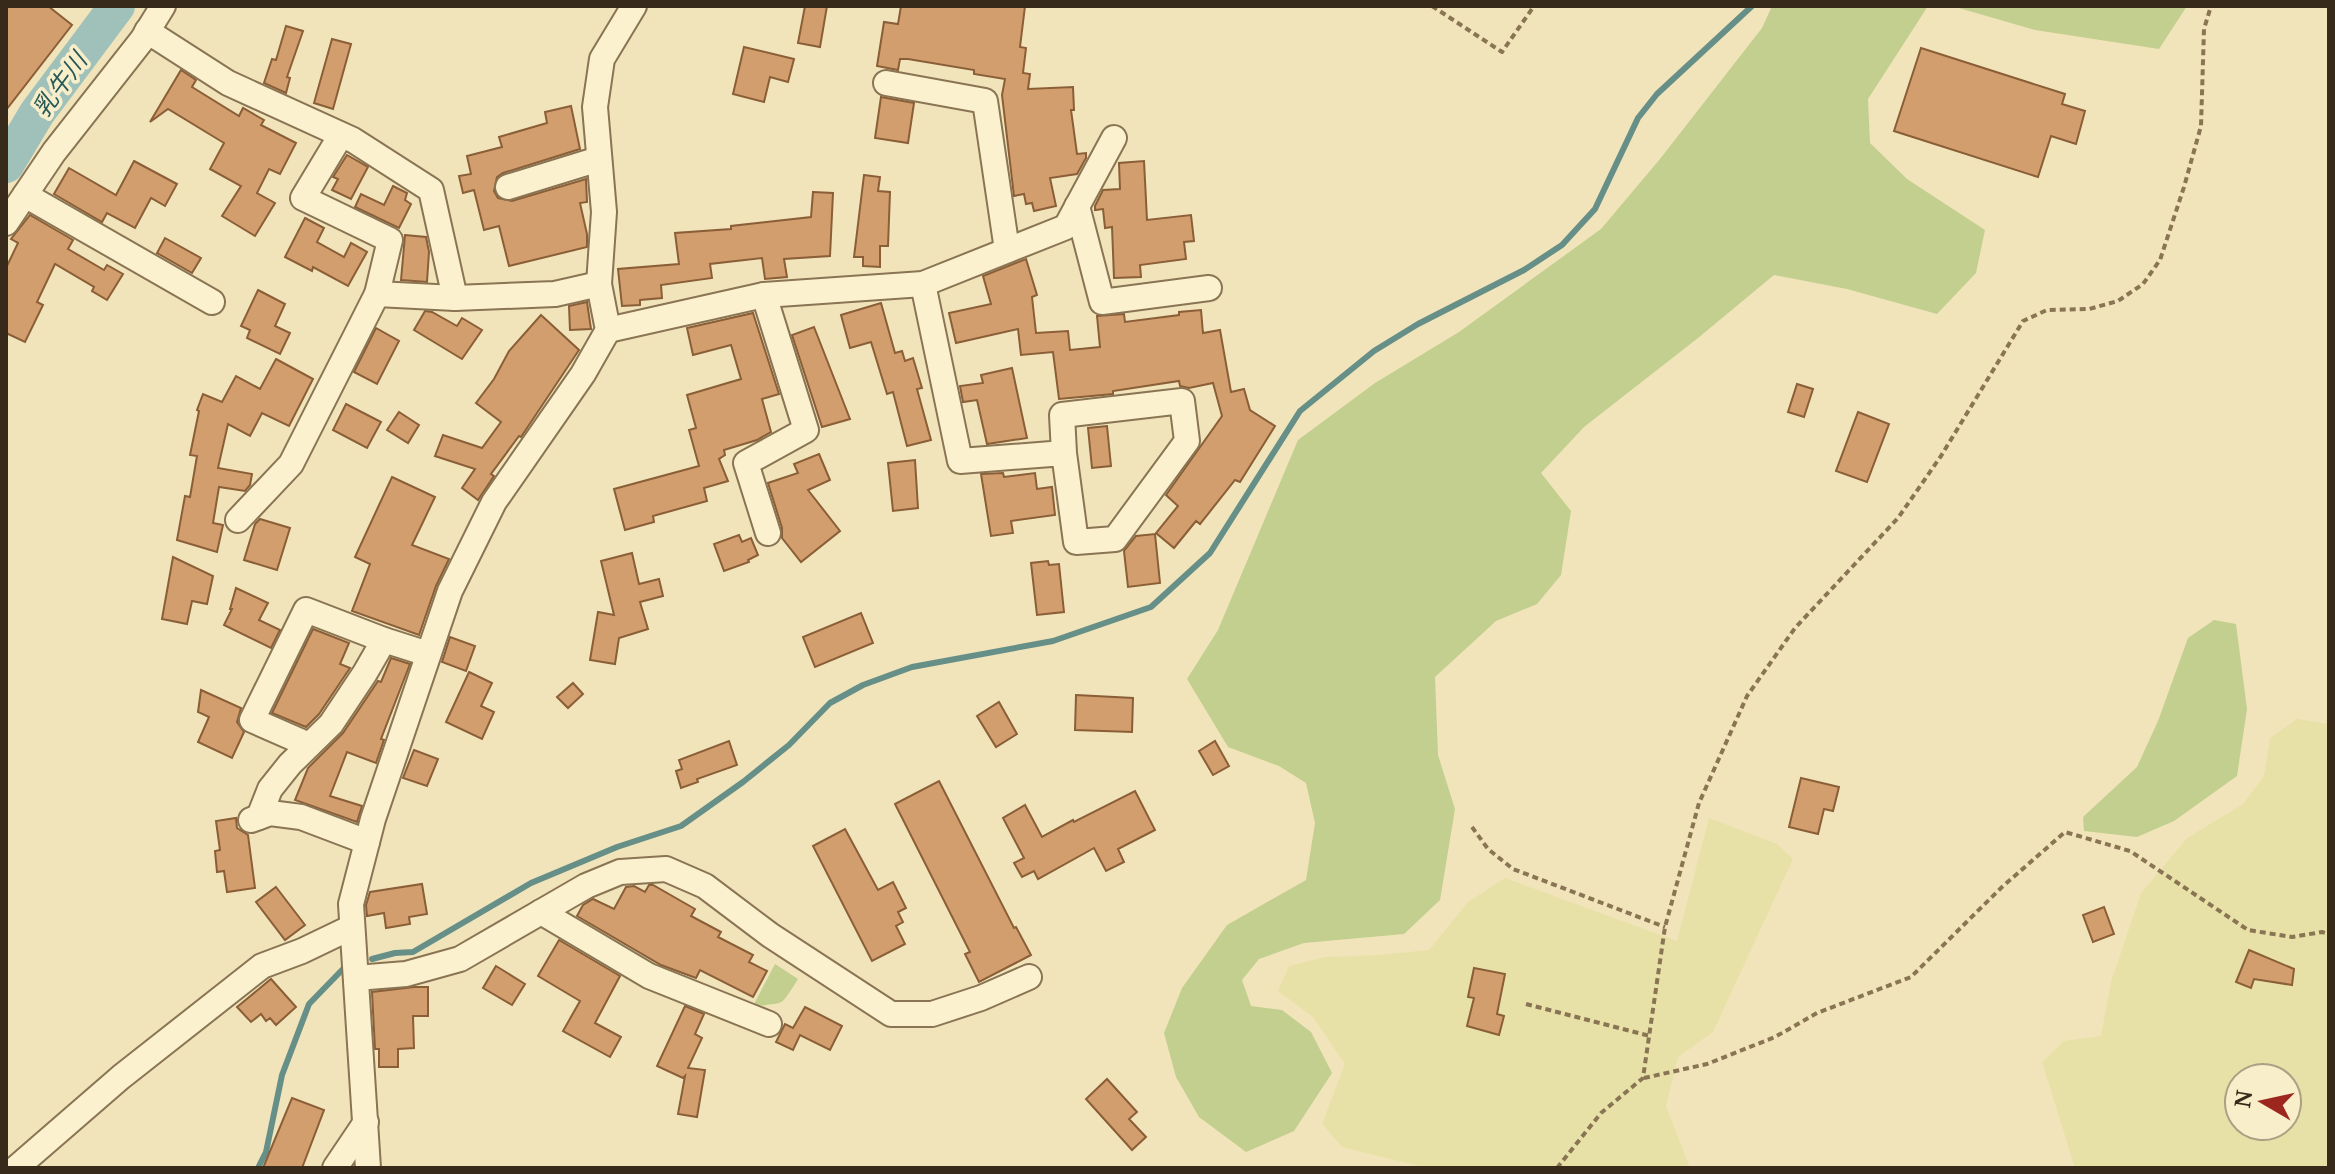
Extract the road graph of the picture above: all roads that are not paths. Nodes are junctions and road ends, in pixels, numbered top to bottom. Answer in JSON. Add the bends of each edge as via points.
{"nodes":[{"id":1,"x":163,"y":6,"type":"edge"},
{"id":2,"x":634,"y":6,"type":"edge"},
{"id":3,"x":147,"y":31,"type":"junction"},
{"id":4,"x":886,"y":83,"type":"dead end"},
{"id":5,"x":341,"y":135,"type":"junction"},
{"id":6,"x":1114,"y":138,"type":"dead end"},
{"id":7,"x":599,"y":159,"type":"junction"},
{"id":8,"x":508,"y":187,"type":"dead end"},
{"id":9,"x":25,"y":195,"type":"junction"},
{"id":10,"x":1077,"y":206,"type":"junction"},
{"id":11,"x":6,"y":223,"type":"edge"},
{"id":12,"x":1007,"y":250,"type":"junction"},
{"id":13,"x":599,"y":284,"type":"junction"},
{"id":14,"x":923,"y":284,"type":"junction"},
{"id":15,"x":1209,"y":288,"type":"dead end"},
{"id":16,"x":377,"y":294,"type":"junction"},
{"id":17,"x":764,"y":295,"type":"junction"},
{"id":18,"x":455,"y":298,"type":"junction"},
{"id":19,"x":212,"y":302,"type":"dead end"},
{"id":20,"x":608,"y":330,"type":"junction"},
{"id":21,"x":1064,"y":453,"type":"junction"},
{"id":22,"x":238,"y":520,"type":"dead end"},
{"id":23,"x":768,"y":533,"type":"dead end"},
{"id":24,"x":384,"y":640,"type":"junction"},
{"id":25,"x":428,"y":654,"type":"junction"},
{"id":26,"x":309,"y":745,"type":"junction"},
{"id":27,"x":367,"y":842,"type":"junction"},
{"id":28,"x":541,"y":912,"type":"junction"},
{"id":29,"x":352,"y":927,"type":"junction"},
{"id":30,"x":1029,"y":977,"type":"dead end"},
{"id":31,"x":356,"y":978,"type":"junction"},
{"id":32,"x":769,"y":1024,"type":"dead end"},
{"id":33,"x":366,"y":1122,"type":"junction"},
{"id":34,"x":16,"y":1168,"type":"edge"},
{"id":35,"x":335,"y":1168,"type":"edge"},
{"id":36,"x":368,"y":1168,"type":"edge"}],
"edges":[{"from":1,"to":3,"type":"street"},
{"from":2,"to":7,"type":"street","via":[[602,59],[595,107]]},
{"from":3,"to":5,"type":"street","via":[[228,83]]},
{"from":3,"to":9,"type":"street"},
{"from":4,"to":12,"type":"street","via":[[985,101]]},
{"from":5,"to":16,"type":"street","via":[[303,198],[390,240]]},
{"from":5,"to":18,"type":"street","via":[[431,190]]},
{"from":6,"to":10,"type":"street"},
{"from":7,"to":8,"type":"street"},
{"from":7,"to":13,"type":"street","via":[[604,212]]},
{"from":9,"to":11,"type":"street"},
{"from":9,"to":19,"type":"street"},
{"from":10,"to":12,"type":"street","via":[[1066,227]]},
{"from":10,"to":15,"type":"street","via":[[1102,302]]},
{"from":12,"to":14,"type":"street"},
{"from":13,"to":18,"type":"street","via":[[555,294]]},
{"from":13,"to":20,"type":"street"},
{"from":14,"to":17,"type":"street"},
{"from":14,"to":21,"type":"street","via":[[960,461]]},
{"from":16,"to":18,"type":"street"},
{"from":16,"to":22,"type":"street","via":[[291,464]]},
{"from":17,"to":20,"type":"street"},
{"from":17,"to":23,"type":"street","via":[[806,430],[746,463]]},
{"from":20,"to":25,"type":"street","via":[[494,502],[450,591]]},
{"from":21,"to":21,"type":"street","via":[[1062,415],[1182,401],[1187,441],[1115,539],[1076,542]]},
{"from":24,"to":25,"type":"street"},
{"from":24,"to":26,"type":"street","via":[[331,724]]},
{"from":24,"to":26,"type":"street","via":[[306,610],[252,720]]},
{"from":25,"to":27,"type":"street"},
{"from":26,"to":27,"type":"street","via":[[270,789],[255,818],[270,813],[301,817]]},
{"from":27,"to":29,"type":"street","via":[[351,904]]},
{"from":28,"to":30,"type":"street","via":[[620,872],[666,869],[705,886],[891,1014],[932,1014]]},
{"from":28,"to":31,"type":"street","via":[[460,959],[406,974]]},
{"from":28,"to":32,"type":"street","via":[[649,976]]},
{"from":29,"to":31,"type":"street"},
{"from":29,"to":34,"type":"street","via":[[262,966]]},
{"from":31,"to":33,"type":"street"},
{"from":33,"to":35,"type":"street"},
{"from":33,"to":36,"type":"street"}]}
